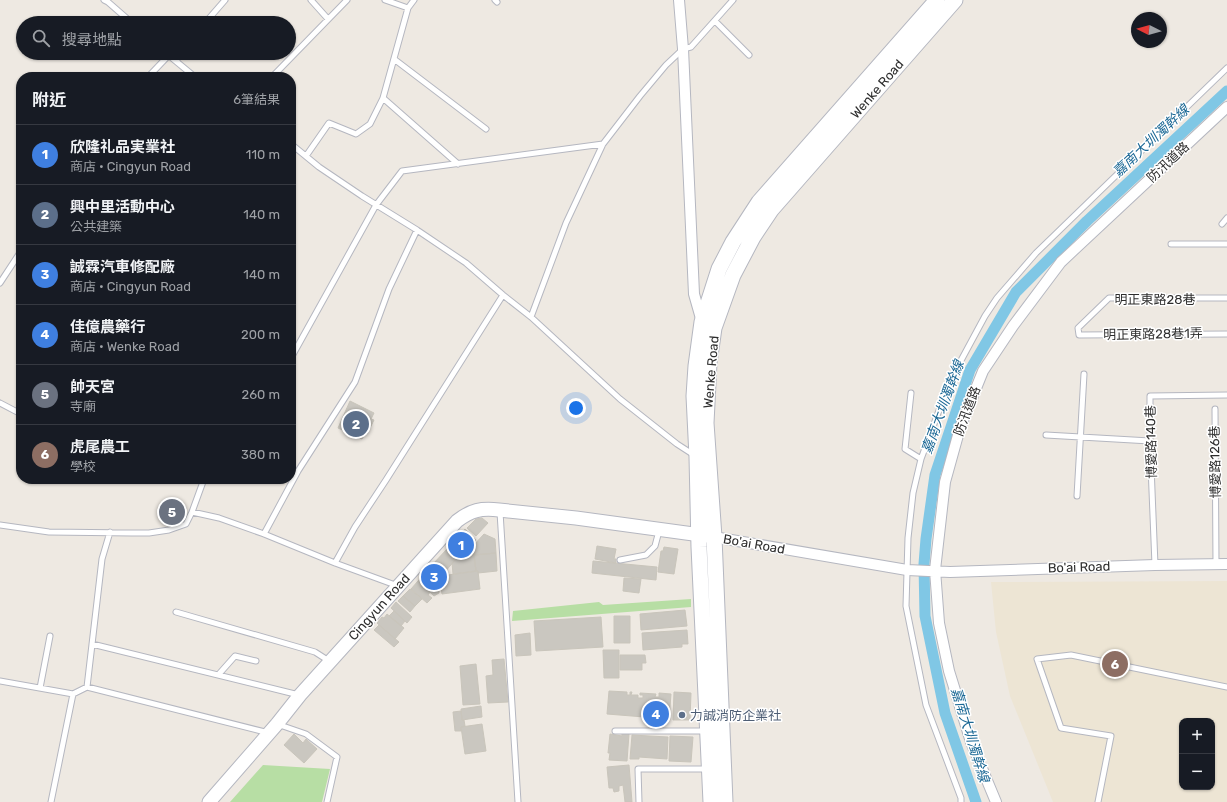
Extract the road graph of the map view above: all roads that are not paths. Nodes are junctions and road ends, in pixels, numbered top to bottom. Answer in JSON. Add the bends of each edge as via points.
{"nodes":[{"id":1,"x":225,"y":0,"type":"edge"},
{"id":2,"x":311,"y":0,"type":"edge"},
{"id":3,"x":347,"y":0,"type":"edge"},
{"id":4,"x":386,"y":0,"type":"edge"},
{"id":5,"x":414,"y":0,"type":"edge"},
{"id":6,"x":679,"y":0,"type":"edge"},
{"id":7,"x":733,"y":0,"type":"edge"},
{"id":8,"x":936,"y":0,"type":"edge"},
{"id":9,"x":956,"y":0,"type":"edge"},
{"id":10,"x":107,"y":1,"type":"edge"},
{"id":11,"x":408,"y":8,"type":"junction"},
{"id":12,"x":124,"y":16,"type":"edge"},
{"id":13,"x":211,"y":16,"type":"edge"},
{"id":14,"x":328,"y":19,"type":"junction"},
{"id":15,"x":715,"y":21,"type":"junction"},
{"id":16,"x":683,"y":49,"type":"junction"},
{"id":17,"x":296,"y":52,"type":"edge"},
{"id":18,"x":749,"y":55,"type":"dead end"},
{"id":19,"x":394,"y":59,"type":"junction"},
{"id":20,"x":163,"y":60,"type":"edge"},
{"id":21,"x":288,"y":60,"type":"edge"},
{"id":22,"x":176,"y":61,"type":"edge"},
{"id":23,"x":1227,"y":68,"type":"edge"},
{"id":24,"x":152,"y":72,"type":"edge"},
{"id":25,"x":189,"y":72,"type":"edge"},
{"id":26,"x":277,"y":72,"type":"edge"},
{"id":27,"x":873,"y":83,"type":"junction"},
{"id":28,"x":384,"y":98,"type":"junction"},
{"id":29,"x":1227,"y":107,"type":"edge"},
{"id":30,"x":486,"y":129,"type":"dead end"},
{"id":31,"x":603,"y":144,"type":"junction"},
{"id":32,"x":296,"y":148,"type":"edge"},
{"id":33,"x":306,"y":156,"type":"junction"},
{"id":34,"x":458,"y":164,"type":"junction"},
{"id":35,"x":376,"y":205,"type":"junction"},
{"id":36,"x":1227,"y":218,"type":"edge"},
{"id":37,"x":1222,"y":224,"type":"dead end"},
{"id":38,"x":417,"y":230,"type":"junction"},
{"id":39,"x":1171,"y":244,"type":"dead end"},
{"id":40,"x":1227,"y":244,"type":"edge"},
{"id":41,"x":16,"y":259,"type":"edge"},
{"id":42,"x":0,"y":283,"type":"edge"},
{"id":43,"x":503,"y":295,"type":"junction"},
{"id":44,"x":1227,"y":298,"type":"edge"},
{"id":45,"x":531,"y":317,"type":"junction"},
{"id":46,"x":708,"y":325,"type":"junction"},
{"id":47,"x":1227,"y":334,"type":"edge"},
{"id":48,"x":1079,"y":335,"type":"joint"},
{"id":49,"x":296,"y":349,"type":"edge"},
{"id":50,"x":1084,"y":374,"type":"dead end"},
{"id":51,"x":911,"y":393,"type":"dead end"},
{"id":52,"x":1227,"y":395,"type":"edge"},
{"id":53,"x":0,"y":403,"type":"edge"},
{"id":54,"x":1215,"y":409,"type":"dead end"},
{"id":55,"x":16,"y":411,"type":"edge"},
{"id":56,"x":1046,"y":435,"type":"dead end"},
{"id":57,"x":1080,"y":437,"type":"junction"},
{"id":58,"x":1150,"y":441,"type":"junction"},
{"id":59,"x":921,"y":459,"type":"junction"},
{"id":60,"x":703,"y":460,"type":"junction"},
{"id":61,"x":296,"y":475,"type":"edge"},
{"id":62,"x":202,"y":484,"type":"edge"},
{"id":63,"x":291,"y":484,"type":"edge"},
{"id":64,"x":1077,"y":496,"type":"dead end"},
{"id":65,"x":499,"y":510,"type":"junction"},
{"id":66,"x":192,"y":512,"type":"junction"},
{"id":67,"x":0,"y":525,"type":"edge"},
{"id":68,"x":659,"y":530,"type":"junction"},
{"id":69,"x":110,"y":532,"type":"junction"},
{"id":70,"x":264,"y":534,"type":"junction"},
{"id":71,"x":707,"y":536,"type":"junction"},
{"id":72,"x":620,"y":560,"type":"dead end"},
{"id":73,"x":334,"y":563,"type":"junction"},
{"id":74,"x":1155,"y":564,"type":"junction"},
{"id":75,"x":1216,"y":564,"type":"junction"},
{"id":76,"x":1227,"y":564,"type":"edge"},
{"id":77,"x":910,"y":571,"type":"junction"},
{"id":78,"x":933,"y":572,"type":"junction"},
{"id":79,"x":398,"y":586,"type":"junction"},
{"id":80,"x":176,"y":612,"type":"dead end"},
{"id":81,"x":50,"y":636,"type":"dead end"},
{"id":82,"x":92,"y":644,"type":"junction"},
{"id":83,"x":256,"y":661,"type":"dead end"},
{"id":84,"x":330,"y":662,"type":"junction"},
{"id":85,"x":218,"y":674,"type":"junction"},
{"id":86,"x":0,"y":681,"type":"edge"},
{"id":87,"x":1227,"y":687,"type":"edge"},
{"id":88,"x":40,"y":688,"type":"junction"},
{"id":89,"x":86,"y":688,"type":"junction"},
{"id":90,"x":73,"y":694,"type":"junction"},
{"id":91,"x":300,"y":695,"type":"junction"},
{"id":92,"x":274,"y":729,"type":"junction"},
{"id":93,"x":615,"y":731,"type":"dead end"},
{"id":94,"x":708,"y":731,"type":"junction"},
{"id":95,"x":710,"y":769,"type":"junction"},
{"id":96,"x":51,"y":802,"type":"edge"},
{"id":97,"x":210,"y":802,"type":"edge"},
{"id":98,"x":327,"y":802,"type":"edge"},
{"id":99,"x":518,"y":802,"type":"edge"},
{"id":100,"x":638,"y":802,"type":"edge"},
{"id":101,"x":711,"y":802,"type":"edge"},
{"id":102,"x":725,"y":802,"type":"edge"},
{"id":103,"x":961,"y":802,"type":"edge"},
{"id":104,"x":996,"y":802,"type":"edge"},
{"id":105,"x":1098,"y":802,"type":"edge"}],
"edges":[{"from":1,"to":13,"type":"lane"},
{"from":2,"to":14,"type":"lane"},
{"from":3,"to":14,"type":"lane"},
{"from":4,"to":11,"type":"lane"},
{"from":5,"to":11,"type":"lane"},
{"from":6,"to":16,"type":"street"},
{"from":7,"to":15,"type":"lane"},
{"from":8,"to":27,"type":"main road","name":"Wenke Road"},
{"from":9,"to":27,"type":"main road","name":"Wenke Road"},
{"from":10,"to":12,"type":"lane"},
{"from":11,"to":19,"type":"lane"},
{"from":14,"to":17,"type":"lane"},
{"from":15,"to":16,"type":"lane","via":[[691,47]]},
{"from":15,"to":18,"type":"lane"},
{"from":16,"to":31,"type":"lane","via":[[666,65]]},
{"from":16,"to":46,"type":"street","via":[[694,294]]},
{"from":19,"to":28,"type":"lane"},
{"from":19,"to":30,"type":"lane"},
{"from":20,"to":24,"type":"lane"},
{"from":21,"to":26,"type":"lane"},
{"from":22,"to":25,"type":"lane"},
{"from":23,"to":59,"type":"lane","via":[[1036,253],[997,298],[958,366]]},
{"from":27,"to":46,"type":"main road","name":"Wenke Road","via":[[758,202],[719,269]]},
{"from":28,"to":33,"type":"lane","via":[[370,124],[356,134],[329,123]]},
{"from":28,"to":34,"type":"lane"},
{"from":29,"to":78,"type":"street","name":"防汛道路","via":[[1061,262],[983,371],[960,428],[945,482]]},
{"from":31,"to":34,"type":"lane"},
{"from":31,"to":45,"type":"lane","via":[[566,223]]},
{"from":32,"to":33,"type":"lane"},
{"from":33,"to":35,"type":"lane"},
{"from":34,"to":35,"type":"lane","via":[[402,171]]},
{"from":35,"to":38,"type":"lane"},
{"from":35,"to":49,"type":"lane"},
{"from":36,"to":37,"type":"lane"},
{"from":38,"to":43,"type":"lane","via":[[466,263]]},
{"from":38,"to":61,"type":"lane","via":[[388,289],[354,382]]},
{"from":39,"to":40,"type":"lane"},
{"from":41,"to":42,"type":"lane"},
{"from":43,"to":45,"type":"lane"},
{"from":43,"to":73,"type":"lane"},
{"from":44,"to":48,"type":"lane","name":"明正東路28巷","via":[[1109,298],[1078,328]]},
{"from":45,"to":60,"type":"lane","via":[[620,399],[677,444]]},
{"from":46,"to":60,"type":"main road","name":"Wenke Road","via":[[696,366],[694,396]]},
{"from":47,"to":48,"type":"lane","name":"明正東路28巷1弄"},
{"from":50,"to":57,"type":"lane"},
{"from":51,"to":59,"type":"lane","via":[[905,449]]},
{"from":52,"to":58,"type":"lane","name":"博愛路140巷","via":[[1150,396]]},
{"from":53,"to":55,"type":"lane"},
{"from":54,"to":75,"type":"lane","name":"博愛路126巷"},
{"from":56,"to":57,"type":"lane"},
{"from":57,"to":58,"type":"lane"},
{"from":57,"to":64,"type":"lane"},
{"from":58,"to":74,"type":"lane","name":"博愛路140巷"},
{"from":59,"to":77,"type":"lane","via":[[913,493],[908,538]]},
{"from":60,"to":71,"type":"main road","name":"Wenke Road"},
{"from":62,"to":66,"type":"lane"},
{"from":63,"to":70,"type":"lane"},
{"from":65,"to":68,"type":"street","name":"Cingyun Road"},
{"from":65,"to":79,"type":"street","name":"Cingyun Road","via":[[474,511],[456,521]]},
{"from":65,"to":99,"type":"lane"},
{"from":66,"to":69,"type":"lane","via":[[186,524],[169,530],[149,533]]},
{"from":66,"to":70,"type":"lane","via":[[219,518]]},
{"from":67,"to":69,"type":"lane","via":[[49,532]]},
{"from":68,"to":71,"type":"street","name":"Cingyun Road"},
{"from":68,"to":72,"type":"lane","via":[[655,546],[646,555]]},
{"from":69,"to":82,"type":"lane","via":[[102,559]]},
{"from":70,"to":73,"type":"lane"},
{"from":71,"to":77,"type":"street","name":"Bo'ai Road"},
{"from":71,"to":94,"type":"main road","name":"Wenke Road"},
{"from":71,"to":102,"type":"main road","name":"Wenke Road"},
{"from":73,"to":79,"type":"lane"},
{"from":74,"to":75,"type":"street","name":"Bo'ai Road"},
{"from":74,"to":78,"type":"street","name":"Bo'ai Road"},
{"from":75,"to":76,"type":"street","name":"Bo'ai Road"},
{"from":77,"to":78,"type":"street","name":"Bo'ai Road"},
{"from":77,"to":103,"type":"lane","via":[[906,606],[926,705]]},
{"from":78,"to":104,"type":"street","name":"防汛道路","via":[[939,623],[949,671],[971,742]]},
{"from":79,"to":84,"type":"street","name":"Cingyun Road"},
{"from":80,"to":84,"type":"lane","via":[[315,652]]},
{"from":81,"to":88,"type":"lane"},
{"from":82,"to":85,"type":"lane"},
{"from":82,"to":89,"type":"lane"},
{"from":83,"to":85,"type":"lane","via":[[235,656]]},
{"from":84,"to":91,"type":"street","name":"Cingyun Road"},
{"from":85,"to":91,"type":"lane"},
{"from":86,"to":88,"type":"lane"},
{"from":87,"to":105,"type":"lane","via":[[1071,655],[1037,659],[1061,728],[1111,736]]},
{"from":88,"to":90,"type":"lane"},
{"from":89,"to":90,"type":"lane"},
{"from":89,"to":92,"type":"lane"},
{"from":90,"to":96,"type":"lane"},
{"from":91,"to":92,"type":"street","name":"Cingyun Road"},
{"from":92,"to":97,"type":"street","name":"Cingyun Road"},
{"from":92,"to":98,"type":"lane","via":[[306,734],[336,757]]},
{"from":93,"to":94,"type":"lane"},
{"from":94,"to":95,"type":"main road","name":"Wenke Road"},
{"from":95,"to":100,"type":"lane","via":[[638,769]]},
{"from":95,"to":101,"type":"main road","name":"Wenke Road"}]}
